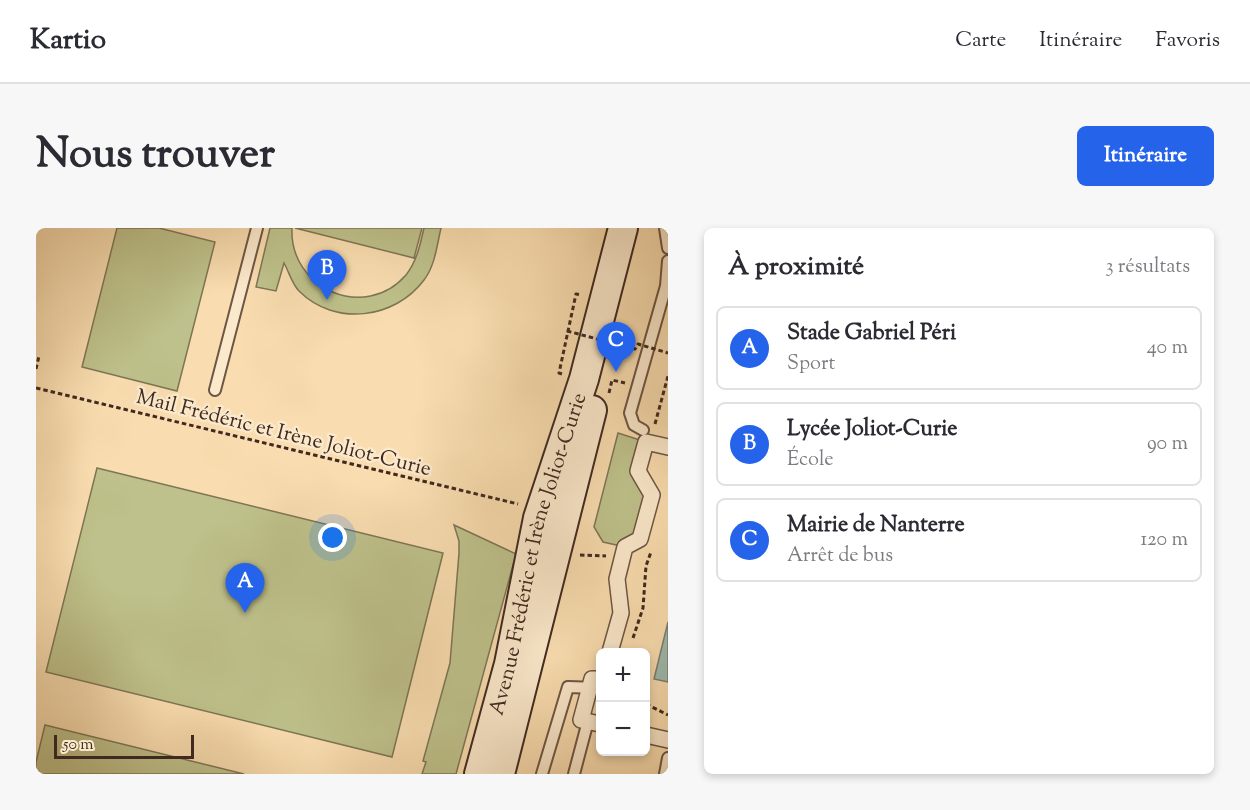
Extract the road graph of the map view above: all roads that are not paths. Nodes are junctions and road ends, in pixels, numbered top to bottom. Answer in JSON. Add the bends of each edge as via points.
{"nodes":[{"id":1,"x":257,"y":228,"type":"edge"},
{"id":2,"x":623,"y":228,"type":"edge"},
{"id":3,"x":636,"y":228,"type":"edge"},
{"id":4,"x":665,"y":228,"type":"edge"},
{"id":5,"x":668,"y":248,"type":"edge"},
{"id":6,"x":668,"y":261,"type":"edge"},
{"id":7,"x":215,"y":390,"type":"dead end"},
{"id":8,"x":647,"y":436,"type":"junction"},
{"id":9,"x":668,"y":447,"type":"edge"},
{"id":10,"x":611,"y":648,"type":"edge"},
{"id":11,"x":596,"y":681,"type":"edge"},
{"id":12,"x":596,"y":683,"type":"edge"},
{"id":13,"x":594,"y":723,"type":"edge"},
{"id":14,"x":650,"y":736,"type":"edge"},
{"id":15,"x":668,"y":740,"type":"edge"},
{"id":16,"x":668,"y":758,"type":"edge"},
{"id":17,"x":479,"y":774,"type":"edge"},
{"id":18,"x":500,"y":774,"type":"edge"},
{"id":19,"x":542,"y":774,"type":"edge"},
{"id":20,"x":574,"y":774,"type":"edge"},
{"id":21,"x":664,"y":774,"type":"edge"}],
"edges":[{"from":1,"to":7,"type":"lane"},
{"from":2,"to":17,"type":"main road","name":"Avenue Frédéric et Irène Joliot-Curie","via":[[584,379],[538,518],[508,664]]},
{"from":3,"to":18,"type":"main road","name":"Avenue Frédéric et Irène Joliot-Curie"},
{"from":4,"to":5,"type":"lane"},
{"from":6,"to":8,"type":"lane","via":[[666,286],[630,413],[634,425]]},
{"from":8,"to":9,"type":"street"},
{"from":8,"to":10,"type":"street","via":[[638,471],[652,495],[640,539],[625,547],[621,560],[617,579],[621,613]]},
{"from":11,"to":13,"type":"street","via":[[592,679],[581,720]]},
{"from":12,"to":19,"type":"lane","via":[[568,687]]},
{"from":13,"to":20,"type":"lane"},
{"from":14,"to":15,"type":"street"},
{"from":16,"to":21,"type":"lane"}]}
